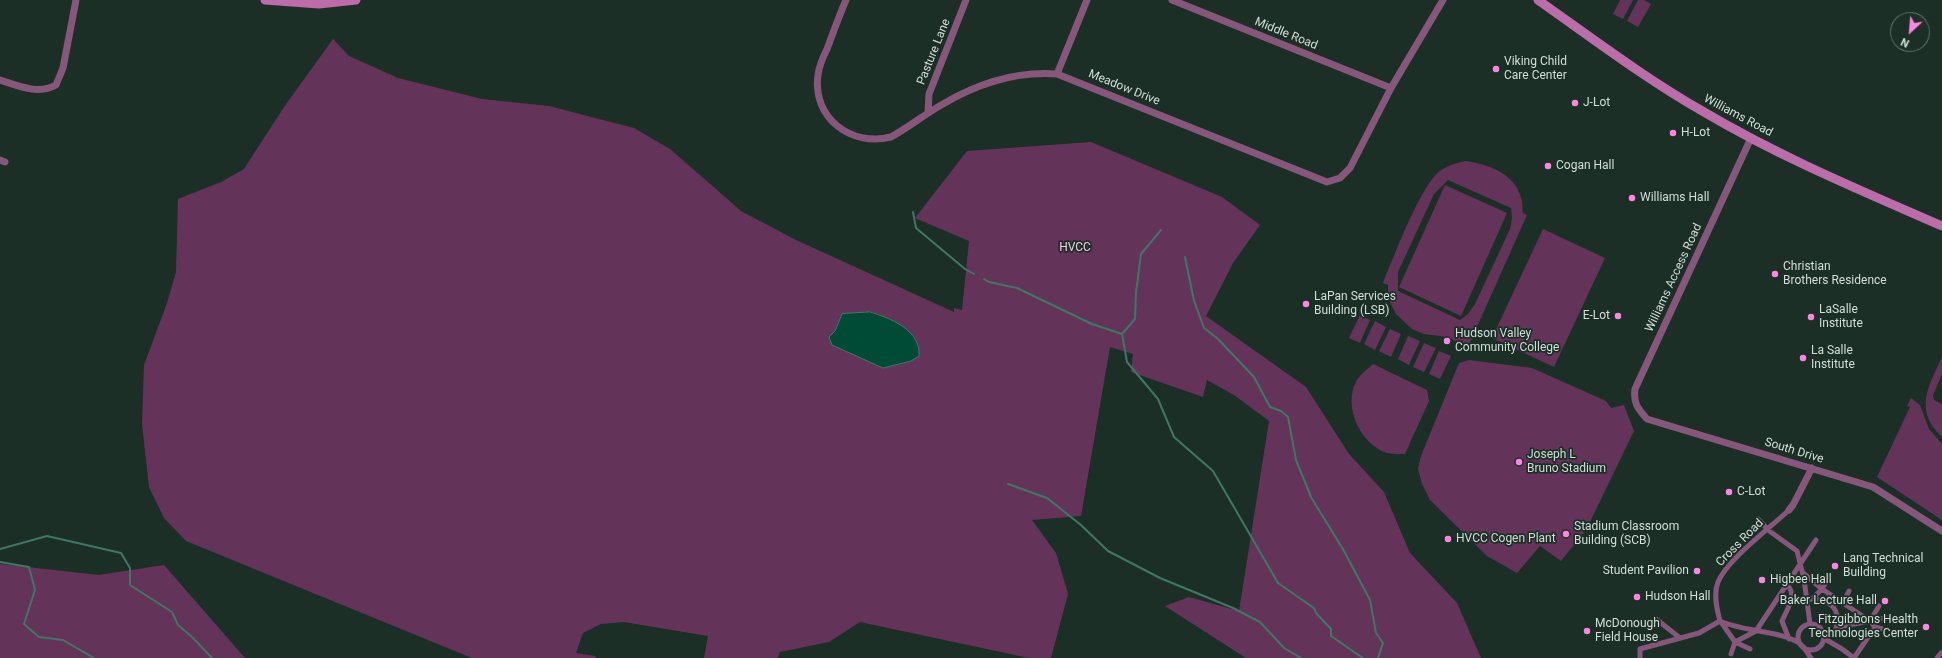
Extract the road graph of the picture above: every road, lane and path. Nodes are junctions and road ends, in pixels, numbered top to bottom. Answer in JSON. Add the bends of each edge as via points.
{"nodes":[{"id":1,"x":76,"y":0,"type":"edge"},
{"id":2,"x":265,"y":0,"type":"edge"},
{"id":3,"x":356,"y":0,"type":"edge"},
{"id":4,"x":846,"y":0,"type":"edge"},
{"id":5,"x":966,"y":0,"type":"edge"},
{"id":6,"x":1087,"y":0,"type":"edge"},
{"id":7,"x":1172,"y":0,"type":"edge"},
{"id":8,"x":1443,"y":0,"type":"edge"},
{"id":9,"x":1538,"y":0,"type":"edge"},
{"id":10,"x":1057,"y":74,"type":"junction"},
{"id":11,"x":0,"y":80,"type":"edge"},
{"id":12,"x":1391,"y":88,"type":"junction"},
{"id":13,"x":928,"y":113,"type":"junction"},
{"id":14,"x":1751,"y":138,"type":"junction"},
{"id":15,"x":1942,"y":226,"type":"edge"},
{"id":16,"x":1636,"y":406,"type":"joint"},
{"id":17,"x":1812,"y":468,"type":"junction"},
{"id":18,"x":1789,"y":510,"type":"joint"},
{"id":19,"x":1758,"y":519,"type":"dead end"},
{"id":20,"x":1768,"y":530,"type":"junction"},
{"id":21,"x":1942,"y":531,"type":"edge"},
{"id":22,"x":1816,"y":540,"type":"dead end"},
{"id":23,"x":1800,"y":562,"type":"junction"},
{"id":24,"x":1803,"y":573,"type":"junction"},
{"id":25,"x":1829,"y":577,"type":"dead end"},
{"id":26,"x":1787,"y":585,"type":"junction"},
{"id":27,"x":1822,"y":589,"type":"junction"},
{"id":28,"x":1849,"y":591,"type":"dead end"},
{"id":29,"x":1806,"y":598,"type":"junction"},
{"id":30,"x":1813,"y":598,"type":"junction"},
{"id":31,"x":1843,"y":603,"type":"junction"},
{"id":32,"x":1879,"y":606,"type":"dead end"},
{"id":33,"x":1895,"y":618,"type":"dead end"},
{"id":34,"x":1656,"y":619,"type":"dead end"},
{"id":35,"x":1720,"y":621,"type":"junction"},
{"id":36,"x":1870,"y":621,"type":"junction"},
{"id":37,"x":1810,"y":624,"type":"junction"},
{"id":38,"x":1875,"y":627,"type":"junction"},
{"id":39,"x":1836,"y":628,"type":"junction"},
{"id":40,"x":1882,"y":629,"type":"dead end"},
{"id":41,"x":1756,"y":631,"type":"junction"},
{"id":42,"x":1680,"y":638,"type":"junction"},
{"id":43,"x":1788,"y":639,"type":"junction"},
{"id":44,"x":1825,"y":639,"type":"junction"},
{"id":45,"x":1735,"y":642,"type":"junction"},
{"id":46,"x":1800,"y":644,"type":"junction"},
{"id":47,"x":1750,"y":649,"type":"dead end"},
{"id":48,"x":1813,"y":650,"type":"junction"},
{"id":49,"x":1941,"y":653,"type":"edge"},
{"id":50,"x":1731,"y":654,"type":"dead end"},
{"id":51,"x":1640,"y":658,"type":"edge"},
{"id":52,"x":1812,"y":658,"type":"edge"},
{"id":53,"x":1854,"y":658,"type":"edge"},
{"id":54,"x":1937,"y":658,"type":"edge"}],
"edges":[{"from":1,"to":11,"type":"street","via":[[63,68],[56,85],[41,91]]},
{"from":2,"to":3,"type":"main road","via":[[319,4]]},
{"from":4,"to":13,"type":"street","name":"Meadow Drive","via":[[817,75],[822,104],[833,123],[848,134],[881,140],[891,137]]},
{"from":5,"to":13,"type":"street","name":"Pasture Lane","via":[[929,94]]},
{"from":6,"to":10,"type":"street"},
{"from":7,"to":12,"type":"street","name":"Middle Road"},
{"from":8,"to":12,"type":"street","name":"Meadow Drive"},
{"from":9,"to":14,"type":"main road","name":"Williams Road","via":[[1662,86]]},
{"from":10,"to":12,"type":"street","name":"Meadow Drive","via":[[1327,182],[1340,178],[1350,168]]},
{"from":10,"to":13,"type":"street","name":"Meadow Drive","via":[[1015,76],[959,95]]},
{"from":14,"to":15,"type":"main road","name":"Williams Road"},
{"from":14,"to":16,"type":"street","name":"Williams Access Road","via":[[1634,389]]},
{"from":16,"to":17,"type":"street","name":"South Drive","via":[[1647,419]]},
{"from":17,"to":18,"type":"street","name":"Cross Road"},
{"from":17,"to":21,"type":"street","name":"South Drive","via":[[1873,487]]},
{"from":18,"to":20,"type":"street","name":"Cross Road"},
{"from":19,"to":20,"type":"street"},
{"from":20,"to":23,"type":"street","via":[[1797,551]]},
{"from":20,"to":35,"type":"street","name":"Cross Road","via":[[1731,564],[1717,583],[1715,601]]},
{"from":22,"to":23,"type":"street"},
{"from":23,"to":24,"type":"street"},
{"from":23,"to":26,"type":"street"},
{"from":24,"to":27,"type":"street"},
{"from":24,"to":29,"type":"street"},
{"from":25,"to":27,"type":"street"},
{"from":26,"to":41,"type":"street"},
{"from":26,"to":43,"type":"street","via":[[1792,597],[1782,621]]},
{"from":27,"to":30,"type":"street"},
{"from":27,"to":31,"type":"street"},
{"from":28,"to":31,"type":"street"},
{"from":29,"to":30,"type":"street"},
{"from":29,"to":37,"type":"street"},
{"from":30,"to":39,"type":"street","via":[[1825,600],[1834,608],[1838,620]]},
{"from":31,"to":36,"type":"street"},
{"from":32,"to":36,"type":"street"},
{"from":33,"to":36,"type":"street"},
{"from":34,"to":42,"type":"street"},
{"from":35,"to":41,"type":"street","via":[[1730,626]]},
{"from":35,"to":42,"type":"street","via":[[1699,633]]},
{"from":35,"to":45,"type":"street"},
{"from":36,"to":38,"type":"street"},
{"from":36,"to":39,"type":"street"},
{"from":37,"to":44,"type":"street","via":[[1821,628]]},
{"from":37,"to":46,"type":"street","via":[[1803,626],[1799,633]]},
{"from":38,"to":40,"type":"street"},
{"from":38,"to":53,"type":"street"},
{"from":39,"to":44,"type":"street"},
{"from":41,"to":43,"type":"street"},
{"from":41,"to":45,"type":"street"},
{"from":42,"to":51,"type":"street","via":[[1640,649]]},
{"from":43,"to":46,"type":"street"},
{"from":44,"to":48,"type":"street","via":[[1821,646]]},
{"from":44,"to":53,"type":"street"},
{"from":45,"to":47,"type":"street"},
{"from":45,"to":50,"type":"street"},
{"from":46,"to":48,"type":"street","via":[[1806,649]]},
{"from":46,"to":52,"type":"street"},
{"from":48,"to":52,"type":"street"},
{"from":49,"to":54,"type":"street"}]}
